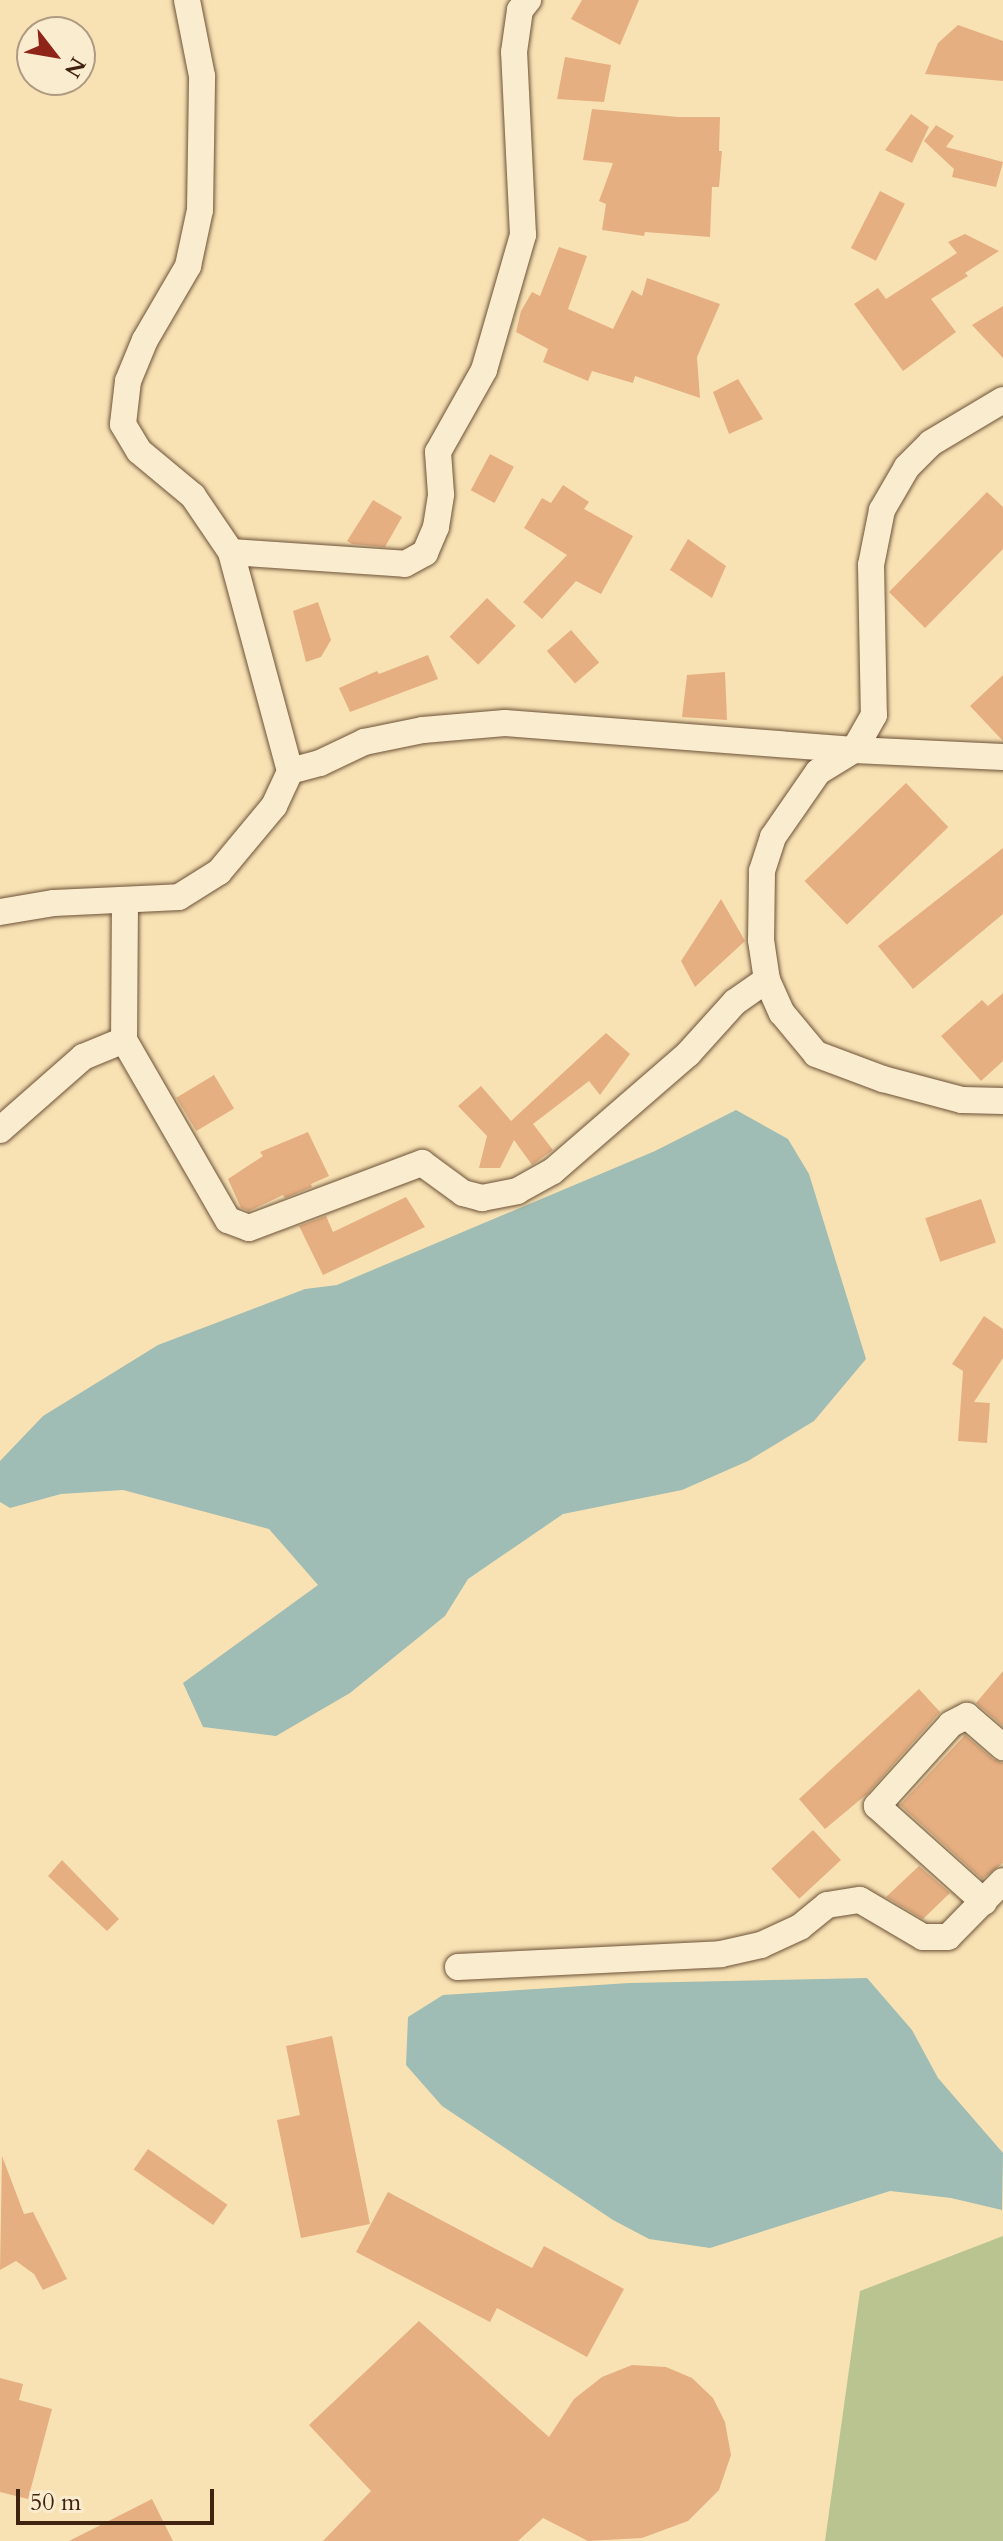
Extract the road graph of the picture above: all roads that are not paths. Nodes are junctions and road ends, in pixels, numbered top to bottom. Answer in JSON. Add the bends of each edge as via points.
{"nodes":[{"id":1,"x":187,"y":0,"type":"edge"},
{"id":2,"x":528,"y":0,"type":"edge"},
{"id":3,"x":1003,"y":400,"type":"edge"},
{"id":4,"x":231,"y":552,"type":"junction"},
{"id":5,"x":854,"y":750,"type":"junction"},
{"id":6,"x":1003,"y":757,"type":"edge"},
{"id":7,"x":290,"y":771,"type":"junction"},
{"id":8,"x":125,"y":901,"type":"junction"},
{"id":9,"x":0,"y":912,"type":"edge"},
{"id":10,"x":767,"y":980,"type":"junction"},
{"id":11,"x":124,"y":1040,"type":"junction"},
{"id":12,"x":1003,"y":1101,"type":"edge"},
{"id":13,"x":0,"y":1130,"type":"edge"},
{"id":14,"x":1003,"y":1747,"type":"edge"},
{"id":15,"x":1003,"y":1881,"type":"edge"},
{"id":16,"x":984,"y":1902,"type":"junction"},
{"id":17,"x":458,"y":1967,"type":"dead end"}],
"edges":[{"from":1,"to":4,"type":"street","via":[[202,76],[200,210],[188,266],[128,381],[123,424],[139,451],[193,496]]},
{"from":2,"to":4,"type":"street","via":[[520,10],[514,52],[523,235],[484,370],[438,452],[439,505],[425,553],[405,564]]},
{"from":3,"to":5,"type":"street","via":[[931,443],[907,467],[882,510],[871,565],[874,715]]},
{"from":4,"to":7,"type":"street"},
{"from":5,"to":6,"type":"street"},
{"from":5,"to":7,"type":"street","via":[[505,723],[423,730],[364,742]]},
{"from":5,"to":10,"type":"street","via":[[818,772],[773,837],[762,871],[761,940]]},
{"from":7,"to":8,"type":"street","via":[[274,806],[219,872],[179,897]]},
{"from":8,"to":9,"type":"street","via":[[54,903]]},
{"from":8,"to":11,"type":"street"},
{"from":10,"to":11,"type":"street","via":[[735,1002],[688,1054],[564,1163],[517,1191],[482,1198],[463,1193],[422,1163],[249,1228],[228,1220]]},
{"from":10,"to":12,"type":"street","via":[[782,1013],[816,1054],[962,1100]]},
{"from":11,"to":13,"type":"street","via":[[83,1057]]},
{"from":14,"to":16,"type":"street","via":[[967,1716],[951,1724],[877,1806]]},
{"from":15,"to":16,"type":"street"},
{"from":16,"to":17,"type":"street","via":[[948,1937],[923,1937],[860,1900],[827,1905],[800,1927],[761,1945],[721,1954]]}]}
